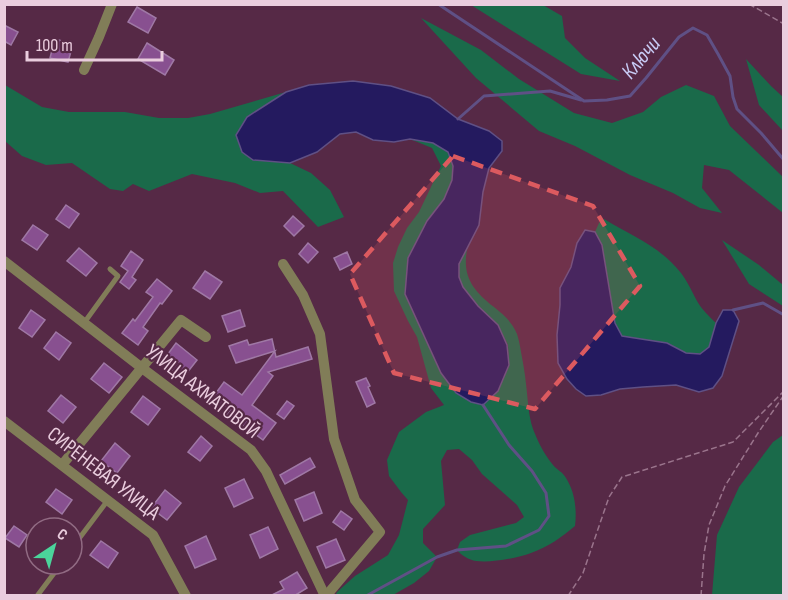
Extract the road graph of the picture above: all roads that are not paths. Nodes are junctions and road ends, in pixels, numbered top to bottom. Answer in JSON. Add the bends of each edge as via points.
{"nodes":[{"id":1,"x":112,"y":4,"type":"edge"},
{"id":2,"x":84,"y":70,"type":"dead end"},
{"id":3,"x":4,"y":261,"type":"edge"},
{"id":4,"x":283,"y":264,"type":"dead end"},
{"id":5,"x":110,"y":269,"type":"dead end"},
{"id":6,"x":84,"y":323,"type":"junction"},
{"id":7,"x":206,"y":337,"type":"dead end"},
{"id":8,"x":141,"y":368,"type":"junction"},
{"id":9,"x":4,"y":421,"type":"edge"},
{"id":10,"x":62,"y":465,"type":"junction"},
{"id":11,"x":108,"y":500,"type":"junction"},
{"id":12,"x":84,"y":532,"type":"edge"},
{"id":13,"x":52,"y":576,"type":"edge"},
{"id":14,"x":38,"y":596,"type":"edge"},
{"id":15,"x":186,"y":596,"type":"edge"},
{"id":16,"x":326,"y":596,"type":"edge"}],
"edges":[{"from":1,"to":2,"type":"street"},
{"from":3,"to":6,"type":"street","name":"УЛИЦА АХМАТОВОЙ"},
{"from":4,"to":16,"type":"street","via":[[303,295],[320,334],[334,439],[355,500],[380,532]]},
{"from":5,"to":6,"type":"lane","via":[[118,276]]},
{"from":6,"to":8,"type":"street","name":"УЛИЦА АХМАТОВОЙ"},
{"from":7,"to":8,"type":"street","via":[[181,320]]},
{"from":8,"to":10,"type":"street"},
{"from":8,"to":16,"type":"street","name":"УЛИЦА АХМАТОВОЙ","via":[[251,450],[266,471]]},
{"from":9,"to":10,"type":"street","name":"СИРЕНЕВАЯ УЛИЦА"},
{"from":10,"to":11,"type":"street","name":"СИРЕНЕВАЯ УЛИЦА"},
{"from":11,"to":12,"type":"lane"},
{"from":11,"to":15,"type":"street","name":"СИРЕНЕВАЯ УЛИЦА","via":[[153,535]]},
{"from":13,"to":14,"type":"lane"}]}
